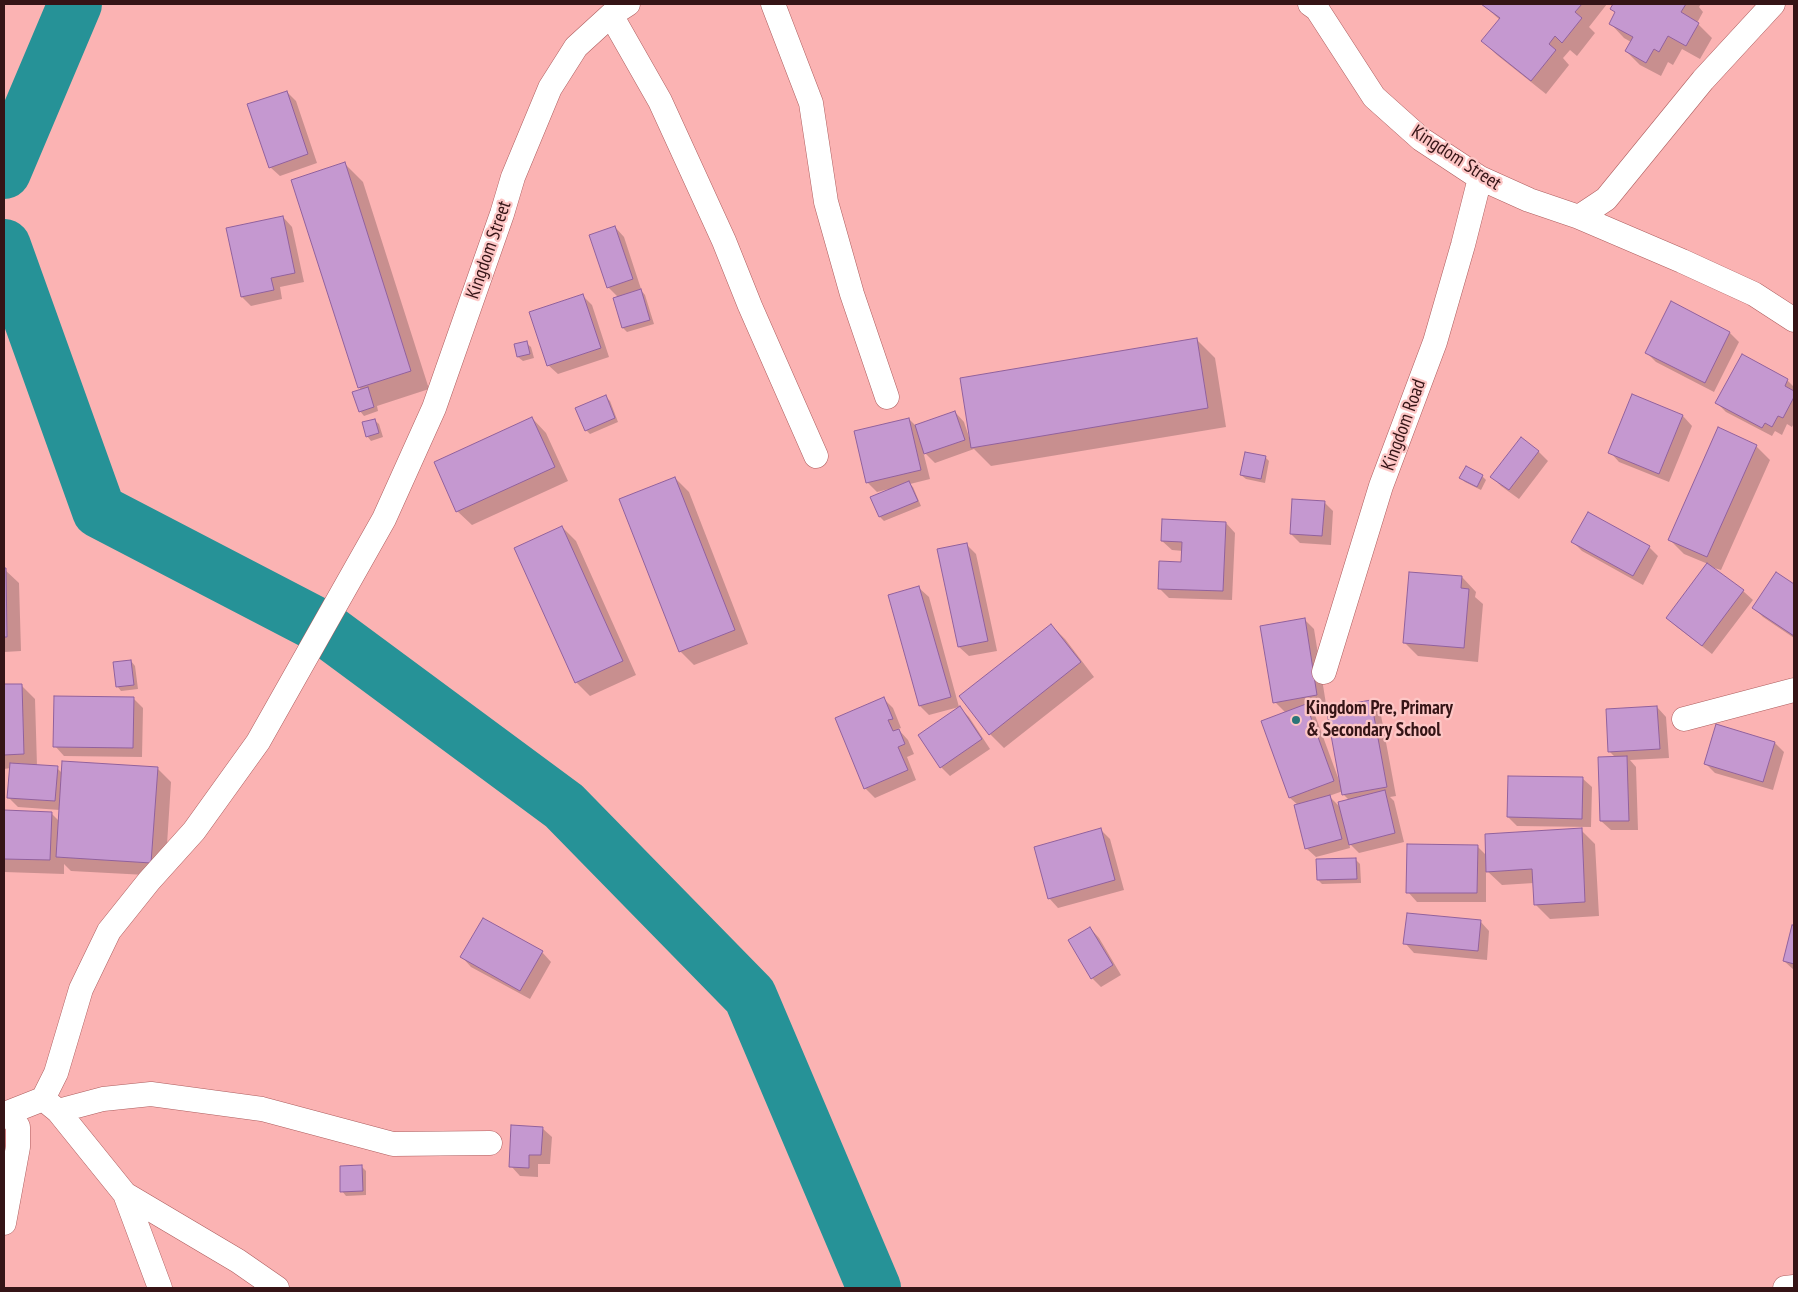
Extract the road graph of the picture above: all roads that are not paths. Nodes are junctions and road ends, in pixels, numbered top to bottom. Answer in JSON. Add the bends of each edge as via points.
{"nodes":[{"id":1,"x":773,"y":4,"type":"edge"},
{"id":2,"x":1310,"y":4,"type":"edge"},
{"id":3,"x":1773,"y":4,"type":"edge"},
{"id":4,"x":620,"y":9,"type":"edge"},
{"id":5,"x":1480,"y":178,"type":"junction"},
{"id":6,"x":1579,"y":216,"type":"junction"},
{"id":7,"x":1794,"y":320,"type":"edge"},
{"id":8,"x":887,"y":397,"type":"dead end"},
{"id":9,"x":816,"y":456,"type":"dead end"},
{"id":10,"x":1324,"y":672,"type":"dead end"},
{"id":11,"x":1794,"y":690,"type":"edge"},
{"id":12,"x":1684,"y":719,"type":"dead end"},
{"id":13,"x":50,"y":1105,"type":"junction"},
{"id":14,"x":7,"y":1111,"type":"edge"},
{"id":15,"x":490,"y":1143,"type":"dead end"},
{"id":16,"x":125,"y":1194,"type":"junction"},
{"id":17,"x":4,"y":1223,"type":"edge"},
{"id":18,"x":1794,"y":1287,"type":"edge"},
{"id":19,"x":160,"y":1288,"type":"edge"},
{"id":20,"x":277,"y":1288,"type":"edge"},
{"id":21,"x":1785,"y":1288,"type":"edge"}],
"edges":[{"from":1,"to":8,"type":"street","via":[[811,103],[826,202],[852,294]]},
{"from":2,"to":5,"type":"street","name":"Kingdom Street","via":[[1317,8],[1374,97],[1421,140]]},
{"from":3,"to":6,"type":"street","via":[[1703,80],[1606,200]]},
{"from":4,"to":9,"type":"street"},
{"from":4,"to":13,"type":"street","name":"Kingdom Street","via":[[576,47],[550,88],[513,178],[434,408],[384,519],[258,742],[194,831],[109,931],[81,989]]},
{"from":5,"to":6,"type":"street","name":"Kingdom Street","via":[[1529,200]]},
{"from":5,"to":10,"type":"street","name":"Kingdom Road","via":[[1435,342],[1381,486]]},
{"from":6,"to":7,"type":"street","name":"Kingdom Street","via":[[1754,294]]},
{"from":11,"to":12,"type":"street"},
{"from":13,"to":14,"type":"street"},
{"from":13,"to":15,"type":"street","via":[[152,1094],[262,1108],[393,1144]]},
{"from":13,"to":16,"type":"street"},
{"from":14,"to":17,"type":"street","via":[[18,1127],[18,1147]]},
{"from":16,"to":19,"type":"street"},
{"from":16,"to":20,"type":"street"},
{"from":18,"to":21,"type":"street"}]}
